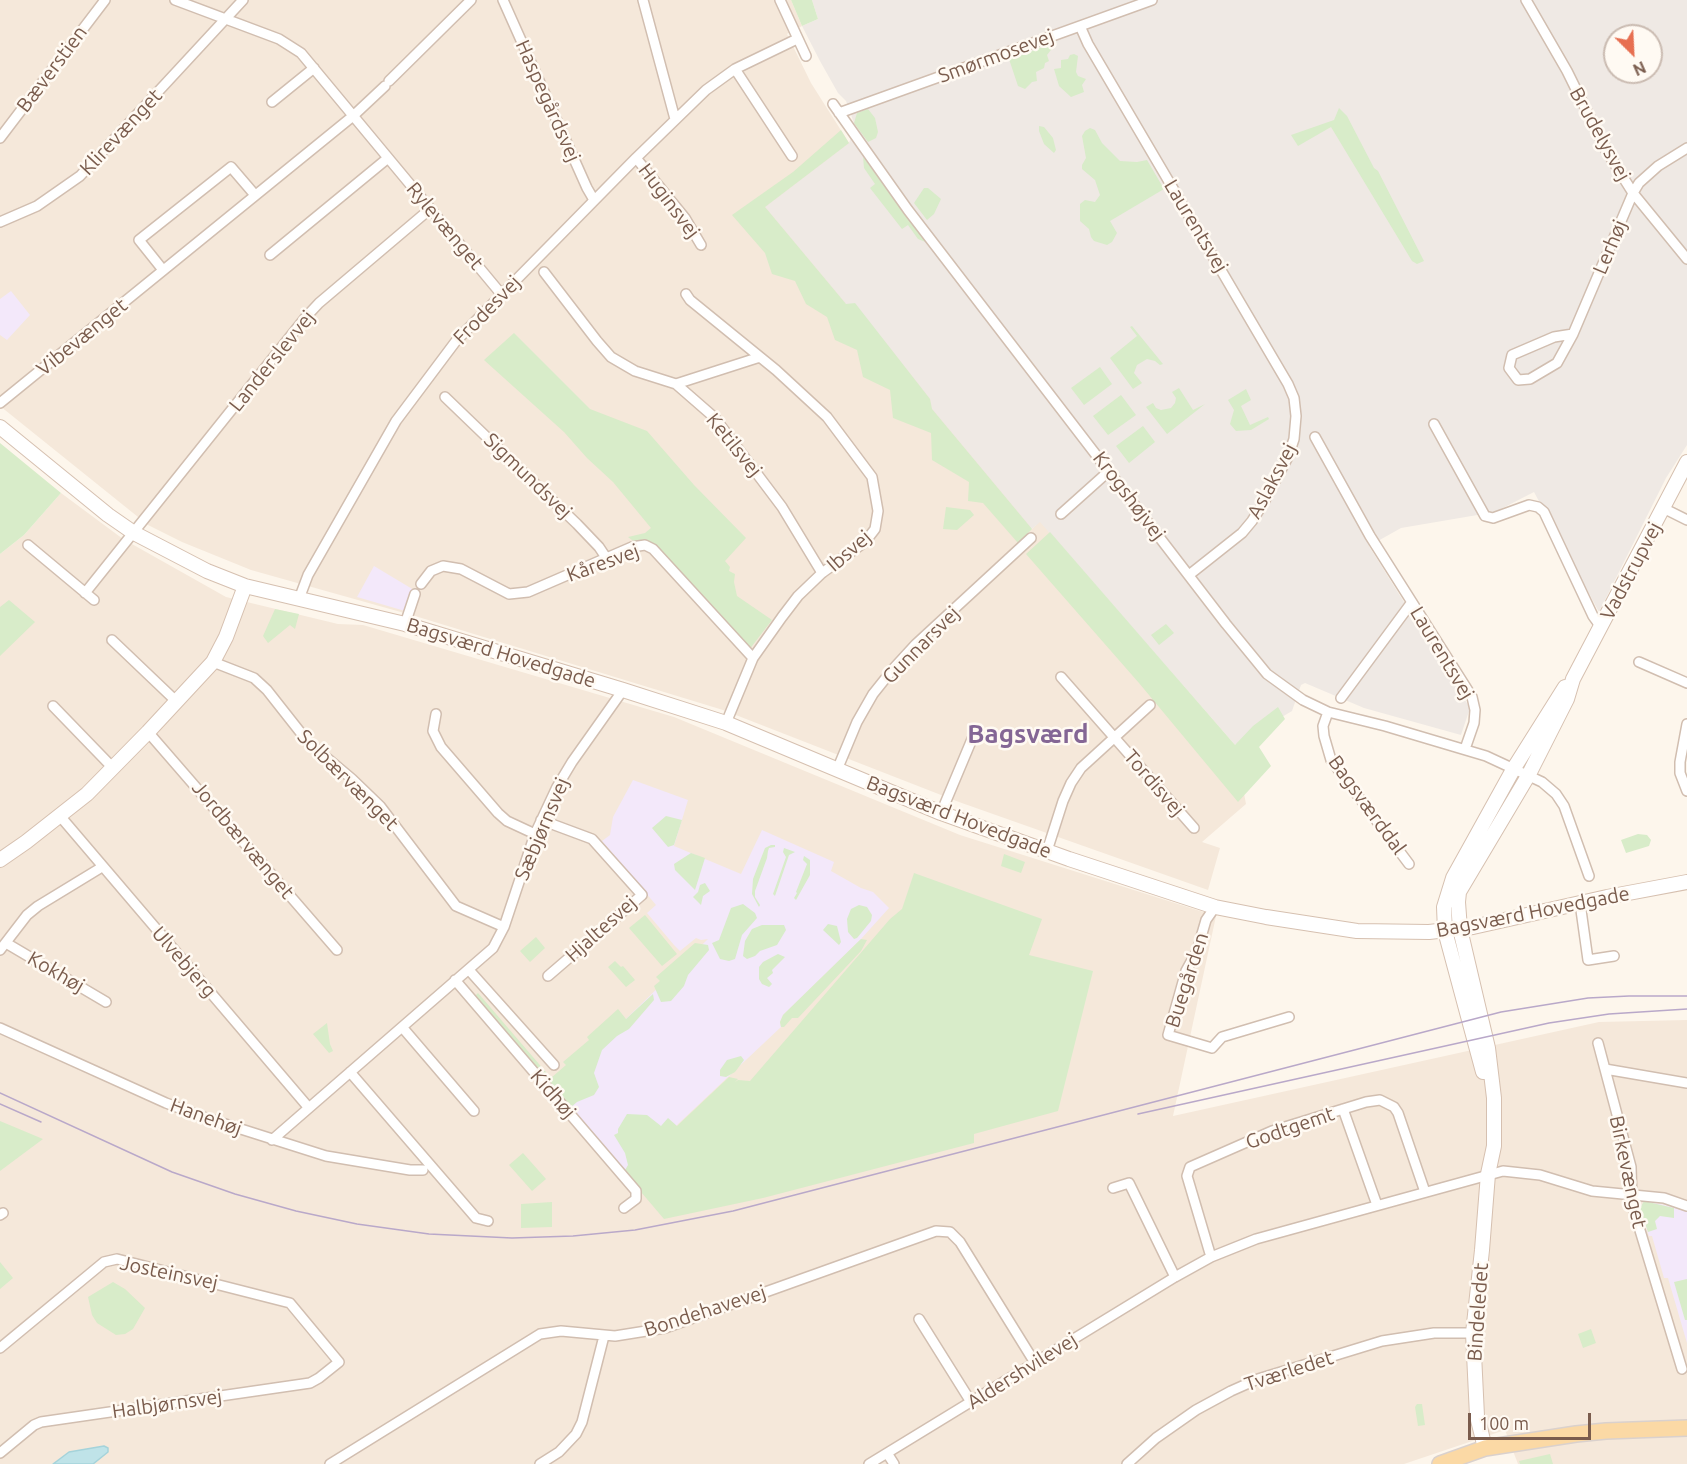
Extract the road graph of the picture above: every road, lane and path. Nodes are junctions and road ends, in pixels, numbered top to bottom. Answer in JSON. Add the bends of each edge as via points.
{"nodes":[{"id":1,"x":105,"y":0,"type":"edge"},
{"id":2,"x":175,"y":0,"type":"edge"},
{"id":3,"x":243,"y":0,"type":"edge"},
{"id":4,"x":471,"y":0,"type":"edge"},
{"id":5,"x":503,"y":0,"type":"edge"},
{"id":6,"x":643,"y":0,"type":"edge"},
{"id":7,"x":780,"y":0,"type":"edge"},
{"id":8,"x":1152,"y":0,"type":"edge"},
{"id":9,"x":1526,"y":0,"type":"edge"},
{"id":10,"x":225,"y":19,"type":"junction"},
{"id":11,"x":1080,"y":26,"type":"junction"},
{"id":12,"x":797,"y":39,"type":"junction"},
{"id":13,"x":806,"y":56,"type":"dead end"},
{"id":14,"x":314,"y":68,"type":"junction"},
{"id":15,"x":735,"y":69,"type":"junction"},
{"id":16,"x":272,"y":102,"type":"dead end"},
{"id":17,"x":833,"y":104,"type":"dead end"},
{"id":18,"x":839,"y":113,"type":"junction"},
{"id":19,"x":353,"y":116,"type":"junction"},
{"id":20,"x":675,"y":119,"type":"junction"},
{"id":21,"x":0,"y":138,"type":"edge"},
{"id":22,"x":1687,"y":148,"type":"edge"},
{"id":23,"x":792,"y":156,"type":"dead end"},
{"id":24,"x":388,"y":158,"type":"junction"},
{"id":25,"x":636,"y":158,"type":"junction"},
{"id":26,"x":1633,"y":193,"type":"junction"},
{"id":27,"x":255,"y":195,"type":"junction"},
{"id":28,"x":594,"y":200,"type":"junction"},
{"id":29,"x":430,"y":209,"type":"junction"},
{"id":30,"x":0,"y":222,"type":"edge"},
{"id":31,"x":701,"y":244,"type":"dead end"},
{"id":32,"x":270,"y":255,"type":"dead end"},
{"id":33,"x":1687,"y":259,"type":"edge"},
{"id":34,"x":163,"y":270,"type":"junction"},
{"id":35,"x":544,"y":272,"type":"dead end"},
{"id":36,"x":686,"y":294,"type":"dead end"},
{"id":37,"x":502,"y":295,"type":"junction"},
{"id":38,"x":1573,"y":334,"type":"junction"},
{"id":39,"x":760,"y":357,"type":"junction"},
{"id":40,"x":676,"y":384,"type":"junction"},
{"id":41,"x":445,"y":397,"type":"dead end"},
{"id":42,"x":0,"y":403,"type":"edge"},
{"id":43,"x":1434,"y":424,"type":"dead end"},
{"id":44,"x":0,"y":427,"type":"edge"},
{"id":45,"x":1296,"y":431,"type":"joint"},
{"id":46,"x":1315,"y":437,"type":"dead end"},
{"id":47,"x":1687,"y":462,"type":"edge"},
{"id":48,"x":1110,"y":471,"type":"junction"},
{"id":49,"x":1663,"y":508,"type":"junction"},
{"id":50,"x":1061,"y":514,"type":"dead end"},
{"id":51,"x":1687,"y":520,"type":"edge"},
{"id":52,"x":134,"y":533,"type":"junction"},
{"id":53,"x":1031,"y":538,"type":"dead end"},
{"id":54,"x":28,"y":545,"type":"dead end"},
{"id":55,"x":607,"y":559,"type":"junction"},
{"id":56,"x":822,"y":573,"type":"junction"},
{"id":57,"x":1189,"y":575,"type":"junction"},
{"id":58,"x":421,"y":584,"type":"dead end"},
{"id":59,"x":245,"y":586,"type":"junction"},
{"id":60,"x":85,"y":593,"type":"junction"},
{"id":61,"x":415,"y":594,"type":"dead end"},
{"id":62,"x":299,"y":599,"type":"junction"},
{"id":63,"x":94,"y":600,"type":"dead end"},
{"id":64,"x":1412,"y":602,"type":"junction"},
{"id":65,"x":405,"y":624,"type":"junction"},
{"id":66,"x":1601,"y":627,"type":"junction"},
{"id":67,"x":112,"y":640,"type":"dead end"},
{"id":68,"x":753,"y":658,"type":"junction"},
{"id":69,"x":213,"y":662,"type":"junction"},
{"id":70,"x":1640,"y":662,"type":"dead end"},
{"id":71,"x":1060,"y":677,"type":"dead end"},
{"id":72,"x":1573,"y":679,"type":"junction"},
{"id":73,"x":1687,"y":683,"type":"edge"},
{"id":74,"x":623,"y":690,"type":"junction"},
{"id":75,"x":1341,"y":698,"type":"dead end"},
{"id":76,"x":177,"y":702,"type":"junction"},
{"id":77,"x":1150,"y":705,"type":"dead end"},
{"id":78,"x":53,"y":706,"type":"dead end"},
{"id":79,"x":1328,"y":712,"type":"junction"},
{"id":80,"x":436,"y":714,"type":"dead end"},
{"id":81,"x":726,"y":723,"type":"junction"},
{"id":82,"x":1687,"y":724,"type":"edge"},
{"id":83,"x":148,"y":732,"type":"junction"},
{"id":84,"x":975,"y":732,"type":"dead end"},
{"id":85,"x":1113,"y":737,"type":"junction"},
{"id":86,"x":1465,"y":749,"type":"junction"},
{"id":87,"x":113,"y":768,"type":"junction"},
{"id":88,"x":1514,"y":768,"type":"junction"},
{"id":89,"x":837,"y":770,"type":"junction"},
{"id":90,"x":1528,"y":776,"type":"junction"},
{"id":91,"x":1687,"y":791,"type":"edge"},
{"id":92,"x":941,"y":813,"type":"junction"},
{"id":93,"x":60,"y":816,"type":"junction"},
{"id":94,"x":541,"y":820,"type":"junction"},
{"id":95,"x":1194,"y":828,"type":"dead end"},
{"id":96,"x":536,"y":834,"type":"junction"},
{"id":97,"x":1047,"y":851,"type":"junction"},
{"id":98,"x":0,"y":860,"type":"edge"},
{"id":99,"x":1410,"y":864,"type":"dead end"},
{"id":100,"x":102,"y":867,"type":"junction"},
{"id":101,"x":1589,"y":876,"type":"dead end"},
{"id":102,"x":1686,"y":886,"type":"edge"},
{"id":103,"x":1580,"y":903,"type":"junction"},
{"id":104,"x":1215,"y":907,"type":"junction"},
{"id":105,"x":504,"y":927,"type":"junction"},
{"id":106,"x":1460,"y":929,"type":"junction"},
{"id":107,"x":1445,"y":931,"type":"junction"},
{"id":108,"x":3,"y":946,"type":"edge"},
{"id":109,"x":337,"y":950,"type":"dead end"},
{"id":110,"x":1614,"y":956,"type":"dead end"},
{"id":111,"x":469,"y":970,"type":"junction"},
{"id":112,"x":548,"y":976,"type":"dead end"},
{"id":113,"x":455,"y":980,"type":"junction"},
{"id":114,"x":106,"y":1002,"type":"dead end"},
{"id":115,"x":1289,"y":1017,"type":"dead end"},
{"id":116,"x":402,"y":1027,"type":"junction"},
{"id":117,"x":0,"y":1028,"type":"edge"},
{"id":118,"x":1598,"y":1043,"type":"dead end"},
{"id":119,"x":554,"y":1065,"type":"dead end"},
{"id":120,"x":1605,"y":1069,"type":"junction"},
{"id":121,"x":350,"y":1072,"type":"junction"},
{"id":122,"x":1687,"y":1083,"type":"edge"},
{"id":123,"x":309,"y":1108,"type":"junction"},
{"id":124,"x":1343,"y":1109,"type":"junction"},
{"id":125,"x":474,"y":1111,"type":"dead end"},
{"id":126,"x":272,"y":1140,"type":"junction"},
{"id":127,"x":423,"y":1170,"type":"dead end"},
{"id":128,"x":1488,"y":1174,"type":"junction"},
{"id":129,"x":1113,"y":1188,"type":"dead end"},
{"id":130,"x":1425,"y":1192,"type":"junction"},
{"id":131,"x":1632,"y":1193,"type":"junction"},
{"id":132,"x":1377,"y":1205,"type":"junction"},
{"id":133,"x":1687,"y":1206,"type":"edge"},
{"id":134,"x":624,"y":1208,"type":"dead end"},
{"id":135,"x":488,"y":1221,"type":"dead end"},
{"id":136,"x":1211,"y":1257,"type":"junction"},
{"id":137,"x":1175,"y":1277,"type":"junction"},
{"id":138,"x":919,"y":1318,"type":"dead end"},
{"id":139,"x":1473,"y":1333,"type":"junction"},
{"id":140,"x":604,"y":1336,"type":"junction"},
{"id":141,"x":0,"y":1348,"type":"edge"},
{"id":142,"x":339,"y":1362,"type":"joint"},
{"id":143,"x":1035,"y":1363,"type":"junction"},
{"id":144,"x":1682,"y":1369,"type":"dead end"},
{"id":145,"x":971,"y":1402,"type":"junction"},
{"id":146,"x":1687,"y":1428,"type":"edge"},
{"id":147,"x":1485,"y":1448,"type":"junction"},
{"id":148,"x":887,"y":1453,"type":"junction"},
{"id":149,"x":0,"y":1454,"type":"edge"},
{"id":150,"x":330,"y":1464,"type":"edge"},
{"id":151,"x":540,"y":1464,"type":"edge"},
{"id":152,"x":869,"y":1464,"type":"edge"},
{"id":153,"x":894,"y":1464,"type":"edge"},
{"id":154,"x":1127,"y":1464,"type":"edge"},
{"id":155,"x":1440,"y":1464,"type":"edge"}],
"edges":[{"from":1,"to":21,"type":"street","name":"Bæverstien"},
{"from":2,"to":10,"type":"street","name":"Rylevænget"},
{"from":3,"to":10,"type":"street","name":"Klirevænget"},
{"from":4,"to":19,"type":"street","name":"Vibevænget"},
{"from":5,"to":28,"type":"street","name":"Haspegårdsvej"},
{"from":6,"to":20,"type":"street"},
{"from":7,"to":12,"type":"street"},
{"from":8,"to":11,"type":"street","name":"Smørmosevej"},
{"from":9,"to":26,"type":"street","name":"Brudelysvej"},
{"from":10,"to":14,"type":"street","name":"Rylevænget","via":[[291,45]]},
{"from":10,"to":30,"type":"street","name":"Klirevænget","via":[[80,176],[37,206]]},
{"from":11,"to":18,"type":"street","name":"Smørmosevej"},
{"from":11,"to":45,"type":"street","name":"Laurentsvej","via":[[1288,384],[1294,398]]},
{"from":12,"to":13,"type":"street"},
{"from":12,"to":15,"type":"street","name":"Frodesvej"},
{"from":14,"to":16,"type":"street"},
{"from":14,"to":19,"type":"street","name":"Rylevænget"},
{"from":15,"to":20,"type":"street","name":"Frodesvej"},
{"from":15,"to":23,"type":"street"},
{"from":17,"to":18,"type":"street","name":"Krogshøjvej"},
{"from":18,"to":48,"type":"street","name":"Krogshøjvej"},
{"from":19,"to":24,"type":"street","name":"Rylevænget"},
{"from":19,"to":27,"type":"street","name":"Vibevænget"},
{"from":20,"to":25,"type":"street","name":"Frodesvej"},
{"from":22,"to":26,"type":"street","name":"Lerhøj","via":[[1647,173]]},
{"from":24,"to":29,"type":"street","name":"Rylevænget"},
{"from":24,"to":32,"type":"street"},
{"from":25,"to":28,"type":"street","name":"Frodesvej"},
{"from":25,"to":31,"type":"street","name":"Huginsvej"},
{"from":26,"to":33,"type":"street","name":"Brudelysvej"},
{"from":26,"to":38,"type":"street","name":"Lerhøj"},
{"from":27,"to":34,"type":"street","name":"Vibevænget"},
{"from":27,"to":34,"type":"street","via":[[231,167],[139,240]]},
{"from":28,"to":37,"type":"street","name":"Frodesvej"},
{"from":29,"to":37,"type":"street","name":"Rylevænget"},
{"from":29,"to":52,"type":"street","name":"Landerslevvej","via":[[305,318]]},
{"from":34,"to":42,"type":"street","name":"Vibevænget"},
{"from":35,"to":40,"type":"street","name":"Ketilsvej","via":[[611,357]]},
{"from":36,"to":39,"type":"street","name":"Ibsvej"},
{"from":37,"to":62,"type":"street","name":"Frodesvej","via":[[456,341],[396,421],[308,575]]},
{"from":38,"to":38,"type":"street","name":"Lerhøj","via":[[1557,363],[1530,379],[1518,380],[1509,368],[1512,354],[1554,337]]},
{"from":39,"to":40,"type":"street"},
{"from":39,"to":56,"type":"street","name":"Ibsvej","via":[[827,417],[872,477],[878,511],[875,529],[858,548]]},
{"from":40,"to":56,"type":"street","name":"Ketilsvej","via":[[715,418],[782,507]]},
{"from":41,"to":55,"type":"street","name":"Sigmundsvej","via":[[577,524]]},
{"from":43,"to":66,"type":"street","via":[[1485,516],[1493,518],[1529,505],[1544,512]]},
{"from":44,"to":52,"type":"street","name":"Bagsværd Hovedgade"},
{"from":45,"to":57,"type":"street","name":"Aslaksvej","via":[[1288,457],[1252,521]]},
{"from":46,"to":64,"type":"street","name":"Laurentsvej"},
{"from":47,"to":49,"type":"street","name":"Vadstrupvej"},
{"from":48,"to":50,"type":"street"},
{"from":48,"to":57,"type":"street","name":"Krogshøjvej"},
{"from":49,"to":51,"type":"street"},
{"from":49,"to":66,"type":"street","name":"Vadstrupvej"},
{"from":52,"to":59,"type":"street","name":"Bagsværd Hovedgade"},
{"from":52,"to":60,"type":"street","name":"Landerslevvej"},
{"from":53,"to":89,"type":"street","name":"Gunnarsvej","via":[[893,669],[873,694]]},
{"from":54,"to":60,"type":"street"},
{"from":55,"to":58,"type":"street","name":"Kåresvej","via":[[528,592],[509,594],[461,569],[443,566],[431,571]]},
{"from":55,"to":68,"type":"street","name":"Kåresvej","via":[[632,547],[645,545],[653,549]]},
{"from":56,"to":68,"type":"street","name":"Ibsvej","via":[[798,596]]},
{"from":57,"to":79,"type":"street","name":"Krogshøjvej","via":[[1268,674],[1303,700]]},
{"from":59,"to":62,"type":"street","name":"Bagsværd Hovedgade"},
{"from":59,"to":69,"type":"street"},
{"from":60,"to":63,"type":"street"},
{"from":61,"to":65,"type":"street"},
{"from":62,"to":65,"type":"street","name":"Bagsværd Hovedgade"},
{"from":64,"to":75,"type":"street"},
{"from":64,"to":86,"type":"street","name":"Laurentsvej","via":[[1472,697],[1474,723]]},
{"from":65,"to":74,"type":"street","name":"Bagsværd Hovedgade"},
{"from":66,"to":72,"type":"street","name":"Vadstrupvej"},
{"from":67,"to":76,"type":"street"},
{"from":68,"to":81,"type":"street","name":"Ibsvej"},
{"from":69,"to":76,"type":"street"},
{"from":69,"to":105,"type":"street","name":"Solbærvænget","via":[[254,678],[267,690],[308,742],[380,806],[456,906]]},
{"from":70,"to":73,"type":"street"},
{"from":71,"to":85,"type":"street","name":"Tordisvej"},
{"from":72,"to":88,"type":"street","name":"Vadstrupvej"},
{"from":72,"to":90,"type":"street","name":"Vadstrupvej"},
{"from":74,"to":81,"type":"street","name":"Bagsværd Hovedgade"},
{"from":74,"to":94,"type":"street","name":"Sæbjørnsvej","via":[[572,762]]},
{"from":76,"to":83,"type":"street"},
{"from":77,"to":85,"type":"street","name":"Tordisvej"},
{"from":78,"to":87,"type":"street"},
{"from":79,"to":86,"type":"street","name":"Krogshøjvej"},
{"from":79,"to":99,"type":"street","name":"Bagsværddal","via":[[1323,726],[1331,760]]},
{"from":80,"to":96,"type":"street","via":[[433,731],[441,747],[498,813],[517,827]]},
{"from":81,"to":89,"type":"street","name":"Bagsværd Hovedgade"},
{"from":82,"to":91,"type":"street","via":[[1680,773]]},
{"from":83,"to":87,"type":"street"},
{"from":83,"to":109,"type":"street","name":"Jordbærvænget"},
{"from":84,"to":92,"type":"street"},
{"from":85,"to":95,"type":"street","name":"Tordisvej"},
{"from":85,"to":97,"type":"street","name":"Tordisvej","via":[[1071,783]]},
{"from":86,"to":88,"type":"street","name":"Krogshøjvej"},
{"from":87,"to":93,"type":"street"},
{"from":88,"to":90,"type":"street"},
{"from":88,"to":107,"type":"street","name":"Vadstrupvej","via":[[1454,878],[1444,907]]},
{"from":89,"to":92,"type":"street","name":"Bagsværd Hovedgade"},
{"from":90,"to":101,"type":"street","via":[[1542,782],[1564,806]]},
{"from":90,"to":106,"type":"street","name":"Vadstrupvej","via":[[1459,892]]},
{"from":92,"to":97,"type":"street","name":"Bagsværd Hovedgade"},
{"from":93,"to":98,"type":"street"},
{"from":93,"to":100,"type":"street","name":"Ulvebjerg"},
{"from":94,"to":96,"type":"street","name":"Sæbjørnsvej"},
{"from":94,"to":112,"type":"street","name":"Hjaltesvej","via":[[592,839],[642,895]]},
{"from":96,"to":105,"type":"street","name":"Sæbjørnsvej"},
{"from":97,"to":104,"type":"street","name":"Bagsværd Hovedgade"},
{"from":100,"to":108,"type":"street","via":[[38,906]]},
{"from":100,"to":123,"type":"street","name":"Ulvebjerg"},
{"from":102,"to":103,"type":"street","name":"Bagsværd Hovedgade"},
{"from":103,"to":106,"type":"street","name":"Bagsværd Hovedgade"},
{"from":103,"to":110,"type":"street","via":[[1588,960]]},
{"from":104,"to":107,"type":"street","name":"Bagsværd Hovedgade","via":[[1357,931]]},
{"from":104,"to":115,"type":"street","name":"Buegården","via":[[1186,971],[1168,1035],[1212,1048],[1222,1037]]},
{"from":105,"to":111,"type":"street","name":"Sæbjørnsvej","via":[[493,948]]},
{"from":106,"to":107,"type":"street","name":"Bagsværd Hovedgade"},
{"from":106,"to":128,"type":"street","name":"Bindeledet","via":[[1492,1077],[1494,1146]]},
{"from":107,"to":128,"type":"street","name":"Bindeledet","via":[[1483,1070]]},
{"from":108,"to":114,"type":"street","name":"Kokhøj"},
{"from":111,"to":113,"type":"street","name":"Sæbjørnsvej"},
{"from":111,"to":119,"type":"street"},
{"from":113,"to":116,"type":"street","name":"Sæbjørnsvej"},
{"from":113,"to":134,"type":"street","name":"Kidhøj","via":[[636,1191],[636,1199]]},
{"from":116,"to":121,"type":"street","name":"Sæbjørnsvej"},
{"from":116,"to":125,"type":"street"},
{"from":117,"to":126,"type":"street","name":"Hanehøj","via":[[166,1103]]},
{"from":118,"to":120,"type":"street","name":"Birkevænget"},
{"from":120,"to":122,"type":"street"},
{"from":120,"to":131,"type":"street","name":"Birkevænget","via":[[1631,1167]]},
{"from":121,"to":123,"type":"street","name":"Sæbjørnsvej"},
{"from":121,"to":135,"type":"street","via":[[476,1218]]},
{"from":123,"to":126,"type":"street","name":"Sæbjørnsvej"},
{"from":124,"to":130,"type":"street","name":"Godtgemt","via":[[1380,1100],[1394,1107]]},
{"from":124,"to":132,"type":"street"},
{"from":124,"to":136,"type":"street","name":"Godtgemt","via":[[1272,1131],[1190,1167],[1187,1176]]},
{"from":126,"to":127,"type":"street","name":"Hanehøj","via":[[326,1156]]},
{"from":128,"to":130,"type":"street","name":"Aldershvilevej"},
{"from":128,"to":131,"type":"street","name":"Aldershvilevej","via":[[1526,1172],[1593,1191]]},
{"from":128,"to":139,"type":"street","name":"Bindeledet"},
{"from":129,"to":137,"type":"street","via":[[1128,1183]]},
{"from":130,"to":132,"type":"street","name":"Aldershvilevej"},
{"from":131,"to":133,"type":"street","name":"Aldershvilevej"},
{"from":131,"to":144,"type":"street","name":"Birkevænget","via":[[1632,1204]]},
{"from":132,"to":136,"type":"street","name":"Aldershvilevej","via":[[1256,1239]]},
{"from":136,"to":137,"type":"street","name":"Aldershvilevej"},
{"from":137,"to":143,"type":"street","name":"Aldershvilevej"},
{"from":138,"to":145,"type":"street"},
{"from":139,"to":147,"type":"street","name":"Bindeledet","via":[[1477,1416]]},
{"from":139,"to":154,"type":"street","name":"Tværledet","via":[[1426,1334],[1382,1341],[1258,1379],[1196,1410]]},
{"from":140,"to":143,"type":"street","name":"Bondehavevej","via":[[665,1328],[927,1233],[944,1231],[960,1242]]},
{"from":140,"to":150,"type":"street","name":"Bondehavevej","via":[[561,1331],[540,1334]]},
{"from":140,"to":151,"type":"street","via":[[576,1434]]},
{"from":141,"to":142,"type":"street","name":"Josteinsvej","via":[[104,1262],[117,1259],[290,1303]]},
{"from":142,"to":149,"type":"street","name":"Halbjørnsvej","via":[[310,1383],[41,1422]]},
{"from":143,"to":145,"type":"street","name":"Aldershvilevej"},
{"from":145,"to":148,"type":"street","name":"Aldershvilevej"},
{"from":146,"to":147,"type":"main road","via":[[1586,1433]]},
{"from":147,"to":155,"type":"main road"},
{"from":148,"to":152,"type":"street","name":"Aldershvilevej"},
{"from":148,"to":153,"type":"street"}]}
